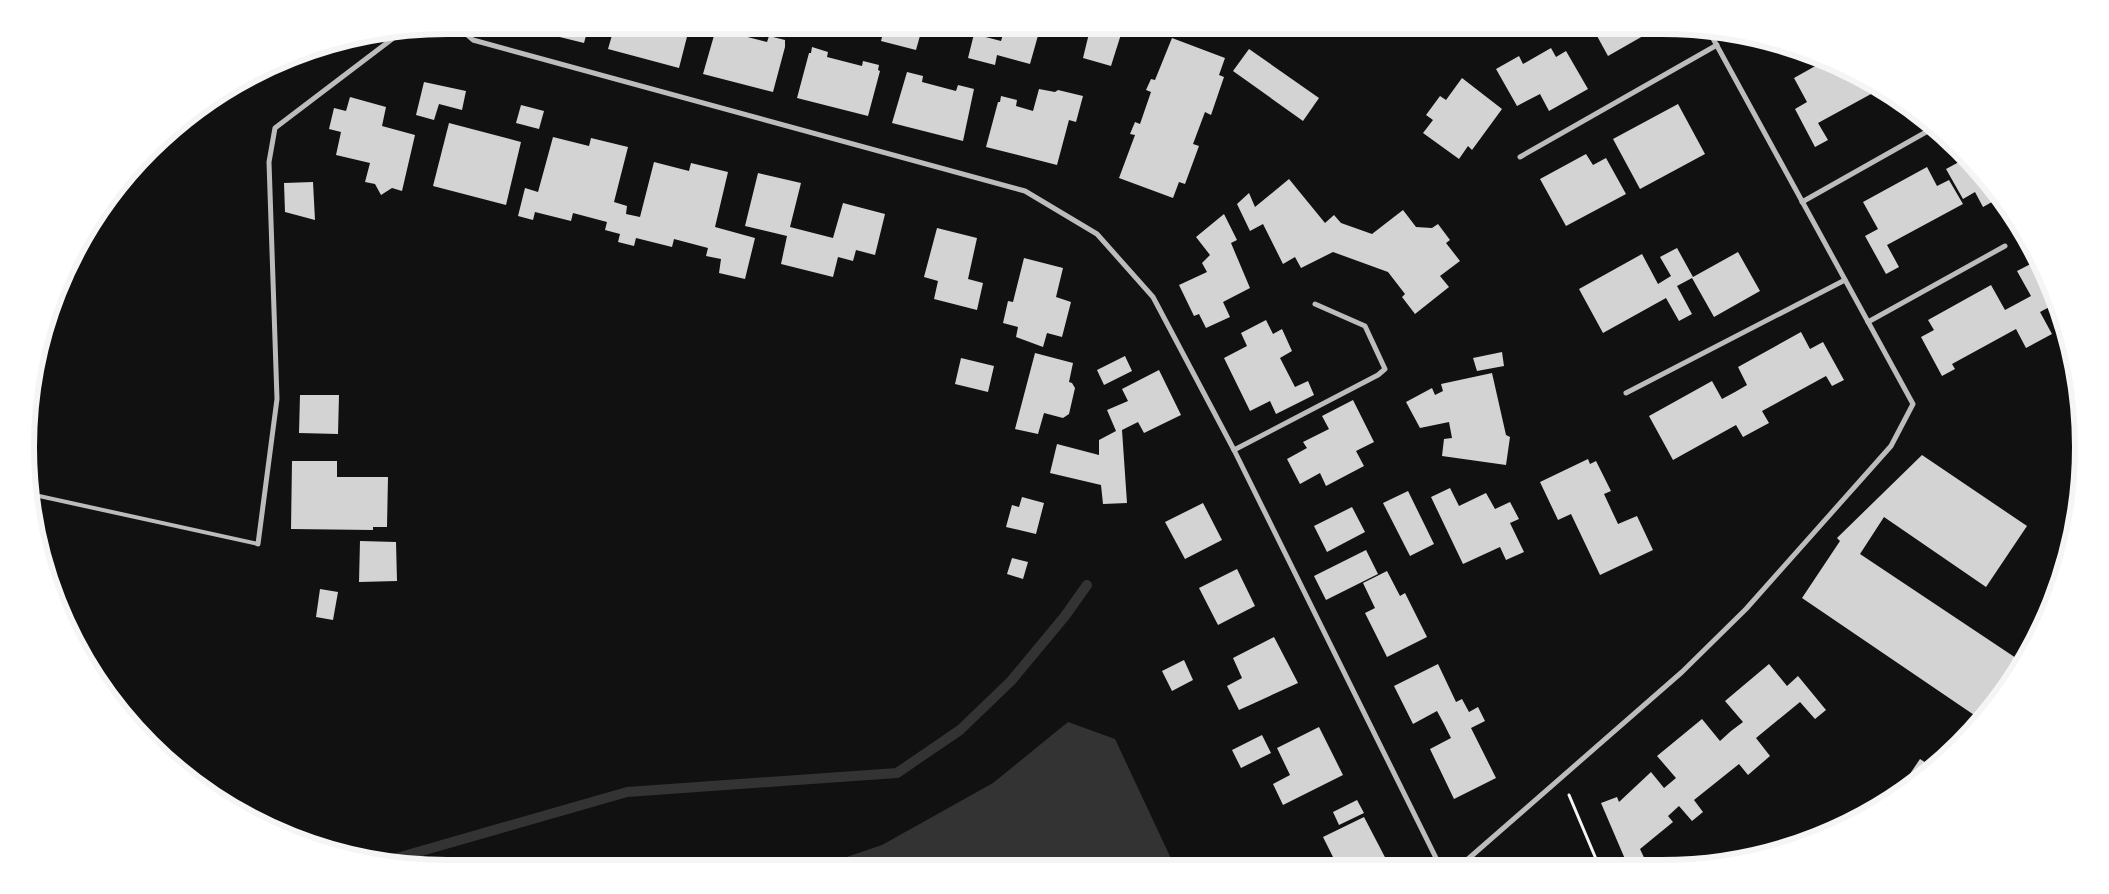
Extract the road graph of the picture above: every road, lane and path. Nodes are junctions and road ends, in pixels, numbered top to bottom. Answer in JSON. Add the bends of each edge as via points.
{"nodes":[{"id":1,"x":466,"y":34,"type":"edge"},
{"id":2,"x":395,"y":37,"type":"edge"},
{"id":3,"x":1712,"y":37,"type":"edge"},
{"id":4,"x":1717,"y":45,"type":"junction"},
{"id":5,"x":1927,"y":130,"type":"edge"},
{"id":6,"x":1520,"y":157,"type":"dead end"},
{"id":7,"x":1802,"y":202,"type":"junction"},
{"id":8,"x":2005,"y":246,"type":"dead end"},
{"id":9,"x":1845,"y":280,"type":"junction"},
{"id":10,"x":1315,"y":304,"type":"dead end"},
{"id":11,"x":1868,"y":322,"type":"junction"},
{"id":12,"x":1626,"y":393,"type":"dead end"},
{"id":13,"x":1234,"y":450,"type":"junction"},
{"id":14,"x":37,"y":495,"type":"edge"},
{"id":15,"x":258,"y":544,"type":"joint"},
{"id":16,"x":1561,"y":778,"type":"junction"},
{"id":17,"x":1437,"y":860,"type":"edge"},
{"id":18,"x":1467,"y":860,"type":"edge"},
{"id":19,"x":1597,"y":860,"type":"edge"}],
"edges":[{"from":1,"to":13,"type":"street","via":[[473,40],[1025,191],[1097,234],[1153,297]]},
{"from":2,"to":15,"type":"street","via":[[275,128],[269,162],[277,398]]},
{"from":3,"to":4,"type":"street"},
{"from":4,"to":6,"type":"street"},
{"from":4,"to":7,"type":"street"},
{"from":5,"to":7,"type":"street"},
{"from":7,"to":9,"type":"street"},
{"from":8,"to":11,"type":"street"},
{"from":9,"to":11,"type":"street"},
{"from":9,"to":12,"type":"street"},
{"from":10,"to":13,"type":"street","via":[[1365,326],[1385,369],[1378,376]]},
{"from":11,"to":16,"type":"street","via":[[1913,404],[1891,446],[1746,609],[1682,672]]},
{"from":13,"to":17,"type":"street"},
{"from":14,"to":15,"type":"lane"},
{"from":16,"to":18,"type":"street"},
{"from":16,"to":19,"type":"path"}]}
